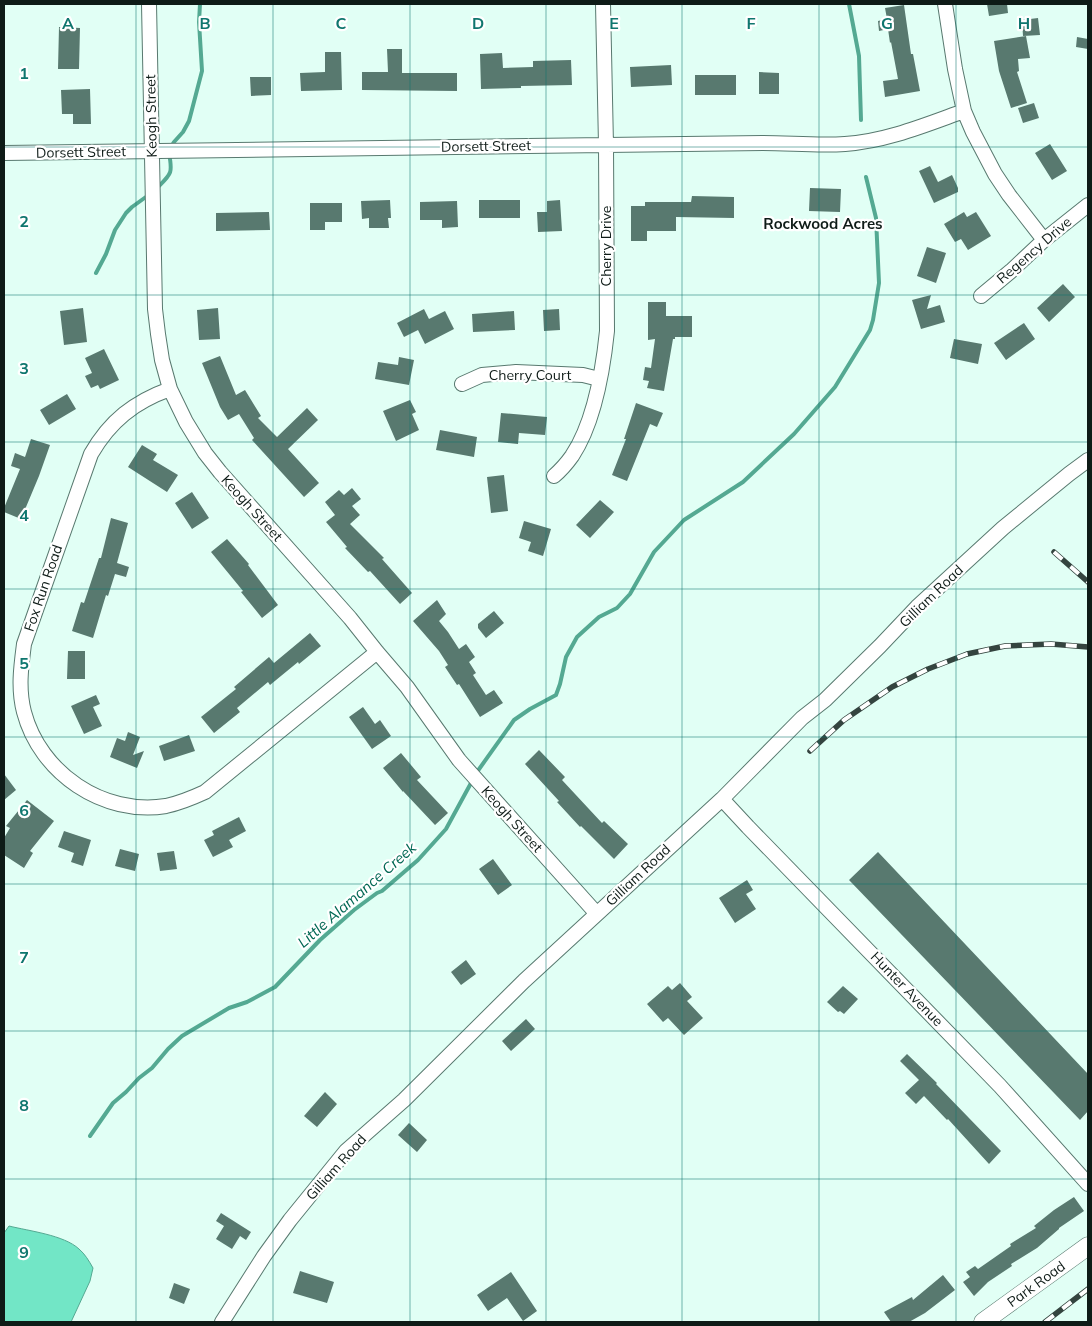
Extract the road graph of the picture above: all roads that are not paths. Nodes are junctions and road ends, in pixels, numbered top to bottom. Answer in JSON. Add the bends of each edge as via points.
{"nodes":[{"id":1,"x":149,"y":4,"type":"edge"},
{"id":2,"x":603,"y":4,"type":"edge"},
{"id":3,"x":945,"y":4,"type":"edge"},
{"id":4,"x":964,"y":111,"type":"junction"},
{"id":5,"x":606,"y":145,"type":"junction"},
{"id":6,"x":152,"y":151,"type":"junction"},
{"id":7,"x":4,"y":153,"type":"edge"},
{"id":8,"x":1088,"y":205,"type":"edge"},
{"id":9,"x":1044,"y":240,"type":"junction"},
{"id":10,"x":981,"y":296,"type":"dead end"},
{"id":11,"x":599,"y":379,"type":"junction"},
{"id":12,"x":462,"y":384,"type":"dead end"},
{"id":13,"x":170,"y":389,"type":"junction"},
{"id":14,"x":1088,"y":460,"type":"edge"},
{"id":15,"x":554,"y":476,"type":"dead end"},
{"id":16,"x":377,"y":652,"type":"junction"},
{"id":17,"x":722,"y":799,"type":"junction"},
{"id":18,"x":597,"y":914,"type":"junction"},
{"id":19,"x":1088,"y":1184,"type":"edge"},
{"id":20,"x":1088,"y":1246,"type":"edge"},
{"id":21,"x":222,"y":1322,"type":"edge"},
{"id":22,"x":983,"y":1322,"type":"edge"}],
"edges":[{"from":1,"to":6,"type":"street","name":"Keogh Street"},
{"from":2,"to":5,"type":"street","name":"Cherry Drive"},
{"from":3,"to":4,"type":"street"},
{"from":4,"to":5,"type":"street","name":"Dorsett Street","via":[[903,133],[844,144]]},
{"from":4,"to":9,"type":"street","via":[[995,174]]},
{"from":5,"to":6,"type":"street","name":"Dorsett Street"},
{"from":5,"to":11,"type":"street","name":"Cherry Drive","via":[[607,331]]},
{"from":6,"to":7,"type":"street","name":"Dorsett Street"},
{"from":6,"to":13,"type":"street","name":"Keogh Street","via":[[155,309],[162,360]]},
{"from":8,"to":9,"type":"street","name":"Regency Drive"},
{"from":9,"to":10,"type":"street","name":"Regency Drive"},
{"from":11,"to":12,"type":"street","name":"Cherry Court","via":[[583,375],[516,372],[482,374]]},
{"from":11,"to":15,"type":"street","name":"Cherry Drive","via":[[583,435],[573,455]]},
{"from":13,"to":16,"type":"street","name":"Keogh Street","via":[[205,453]]},
{"from":13,"to":16,"type":"street","name":"Fox Run Road","via":[[134,405],[105,432],[91,454],[24,644],[20,696],[28,726],[47,759],[63,776],[111,802],[141,807],[185,801],[205,792]]},
{"from":14,"to":17,"type":"street","name":"Gilliam Road","via":[[996,534],[832,693],[802,718]]},
{"from":16,"to":18,"type":"street","name":"Keogh Street","via":[[407,686],[459,760]]},
{"from":17,"to":18,"type":"street","name":"Gilliam Road"},
{"from":17,"to":19,"type":"street","name":"Hunter Avenue","via":[[1000,1086]]},
{"from":18,"to":21,"type":"street","name":"Gilliam Road","via":[[404,1100],[346,1151],[290,1220]]},
{"from":20,"to":22,"type":"street","name":"Park Road"}]}
